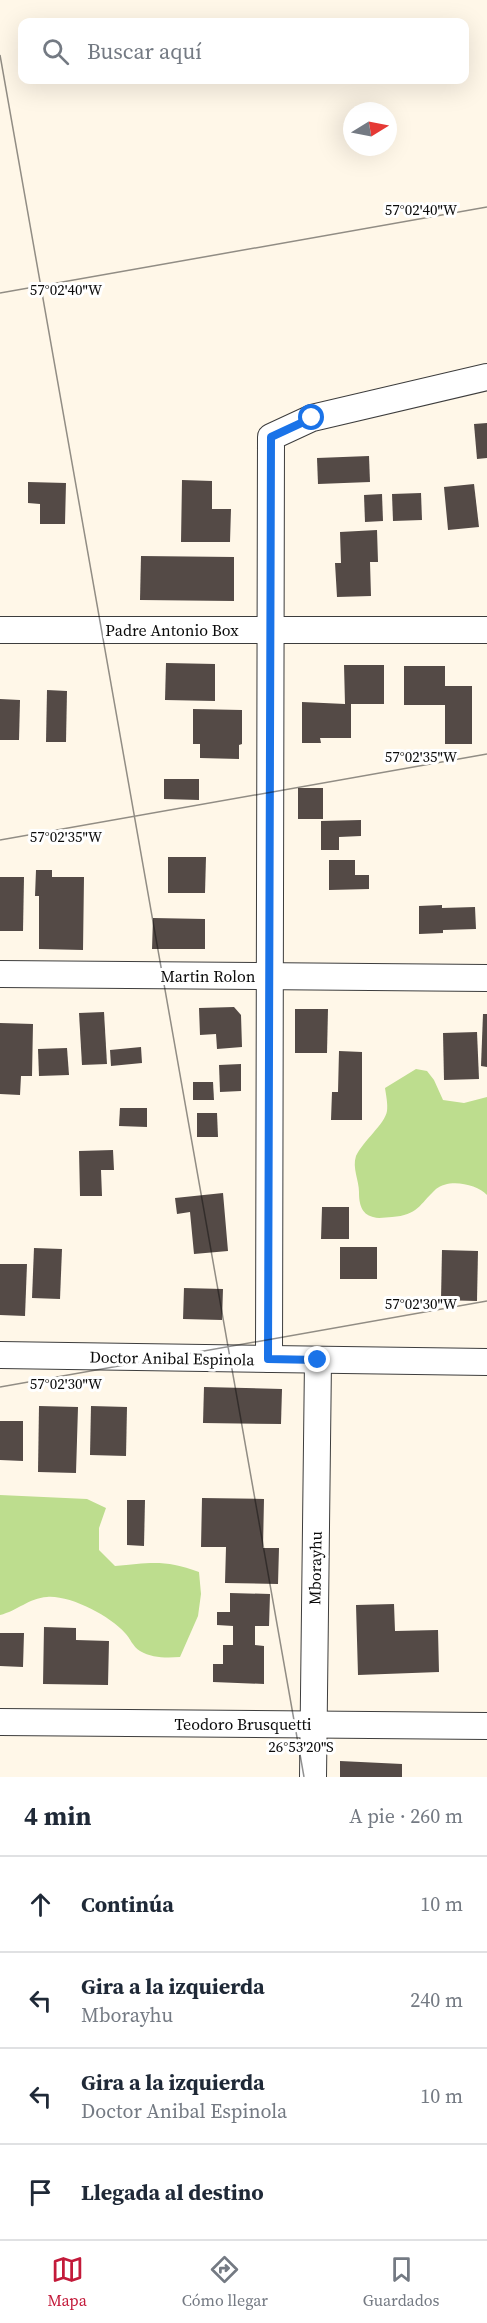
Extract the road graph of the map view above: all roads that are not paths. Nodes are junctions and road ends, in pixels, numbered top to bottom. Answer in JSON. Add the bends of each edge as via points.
{"nodes":[{"id":1,"x":487,"y":376,"type":"edge"},
{"id":2,"x":0,"y":630,"type":"edge"},
{"id":3,"x":270,"y":630,"type":"junction"},
{"id":4,"x":487,"y":630,"type":"edge"},
{"id":5,"x":0,"y":974,"type":"edge"},
{"id":6,"x":269,"y":976,"type":"junction"},
{"id":7,"x":487,"y":978,"type":"edge"},
{"id":8,"x":0,"y":1355,"type":"edge"},
{"id":9,"x":268,"y":1359,"type":"junction"},
{"id":10,"x":318,"y":1360,"type":"junction"},
{"id":11,"x":487,"y":1362,"type":"edge"},
{"id":12,"x":0,"y":1722,"type":"edge"},
{"id":13,"x":314,"y":1724,"type":"junction"},
{"id":14,"x":487,"y":1726,"type":"edge"},
{"id":15,"x":313,"y":1777,"type":"edge"}],
"edges":[{"from":1,"to":3,"type":"street","via":[[312,418],[271,437]]},
{"from":2,"to":3,"type":"street","name":"Padre Antonio Box"},
{"from":3,"to":4,"type":"street","name":"Padre Antonio Box"},
{"from":3,"to":6,"type":"street"},
{"from":5,"to":6,"type":"street","name":"Martin Rolon"},
{"from":6,"to":7,"type":"street","name":"Martin Rolon"},
{"from":6,"to":9,"type":"street"},
{"from":8,"to":9,"type":"street","name":"Doctor Anibal Espinola"},
{"from":9,"to":10,"type":"street","name":"Doctor Anibal Espinola"},
{"from":10,"to":11,"type":"street","name":"Doctor Anibal Espinola"},
{"from":10,"to":13,"type":"street","name":"Mborayhu"},
{"from":12,"to":13,"type":"street","name":"Teodoro Brusquetti"},
{"from":13,"to":14,"type":"street","name":"Teodoro Brusquetti"},
{"from":13,"to":15,"type":"street","name":"Mborayhu"}]}
